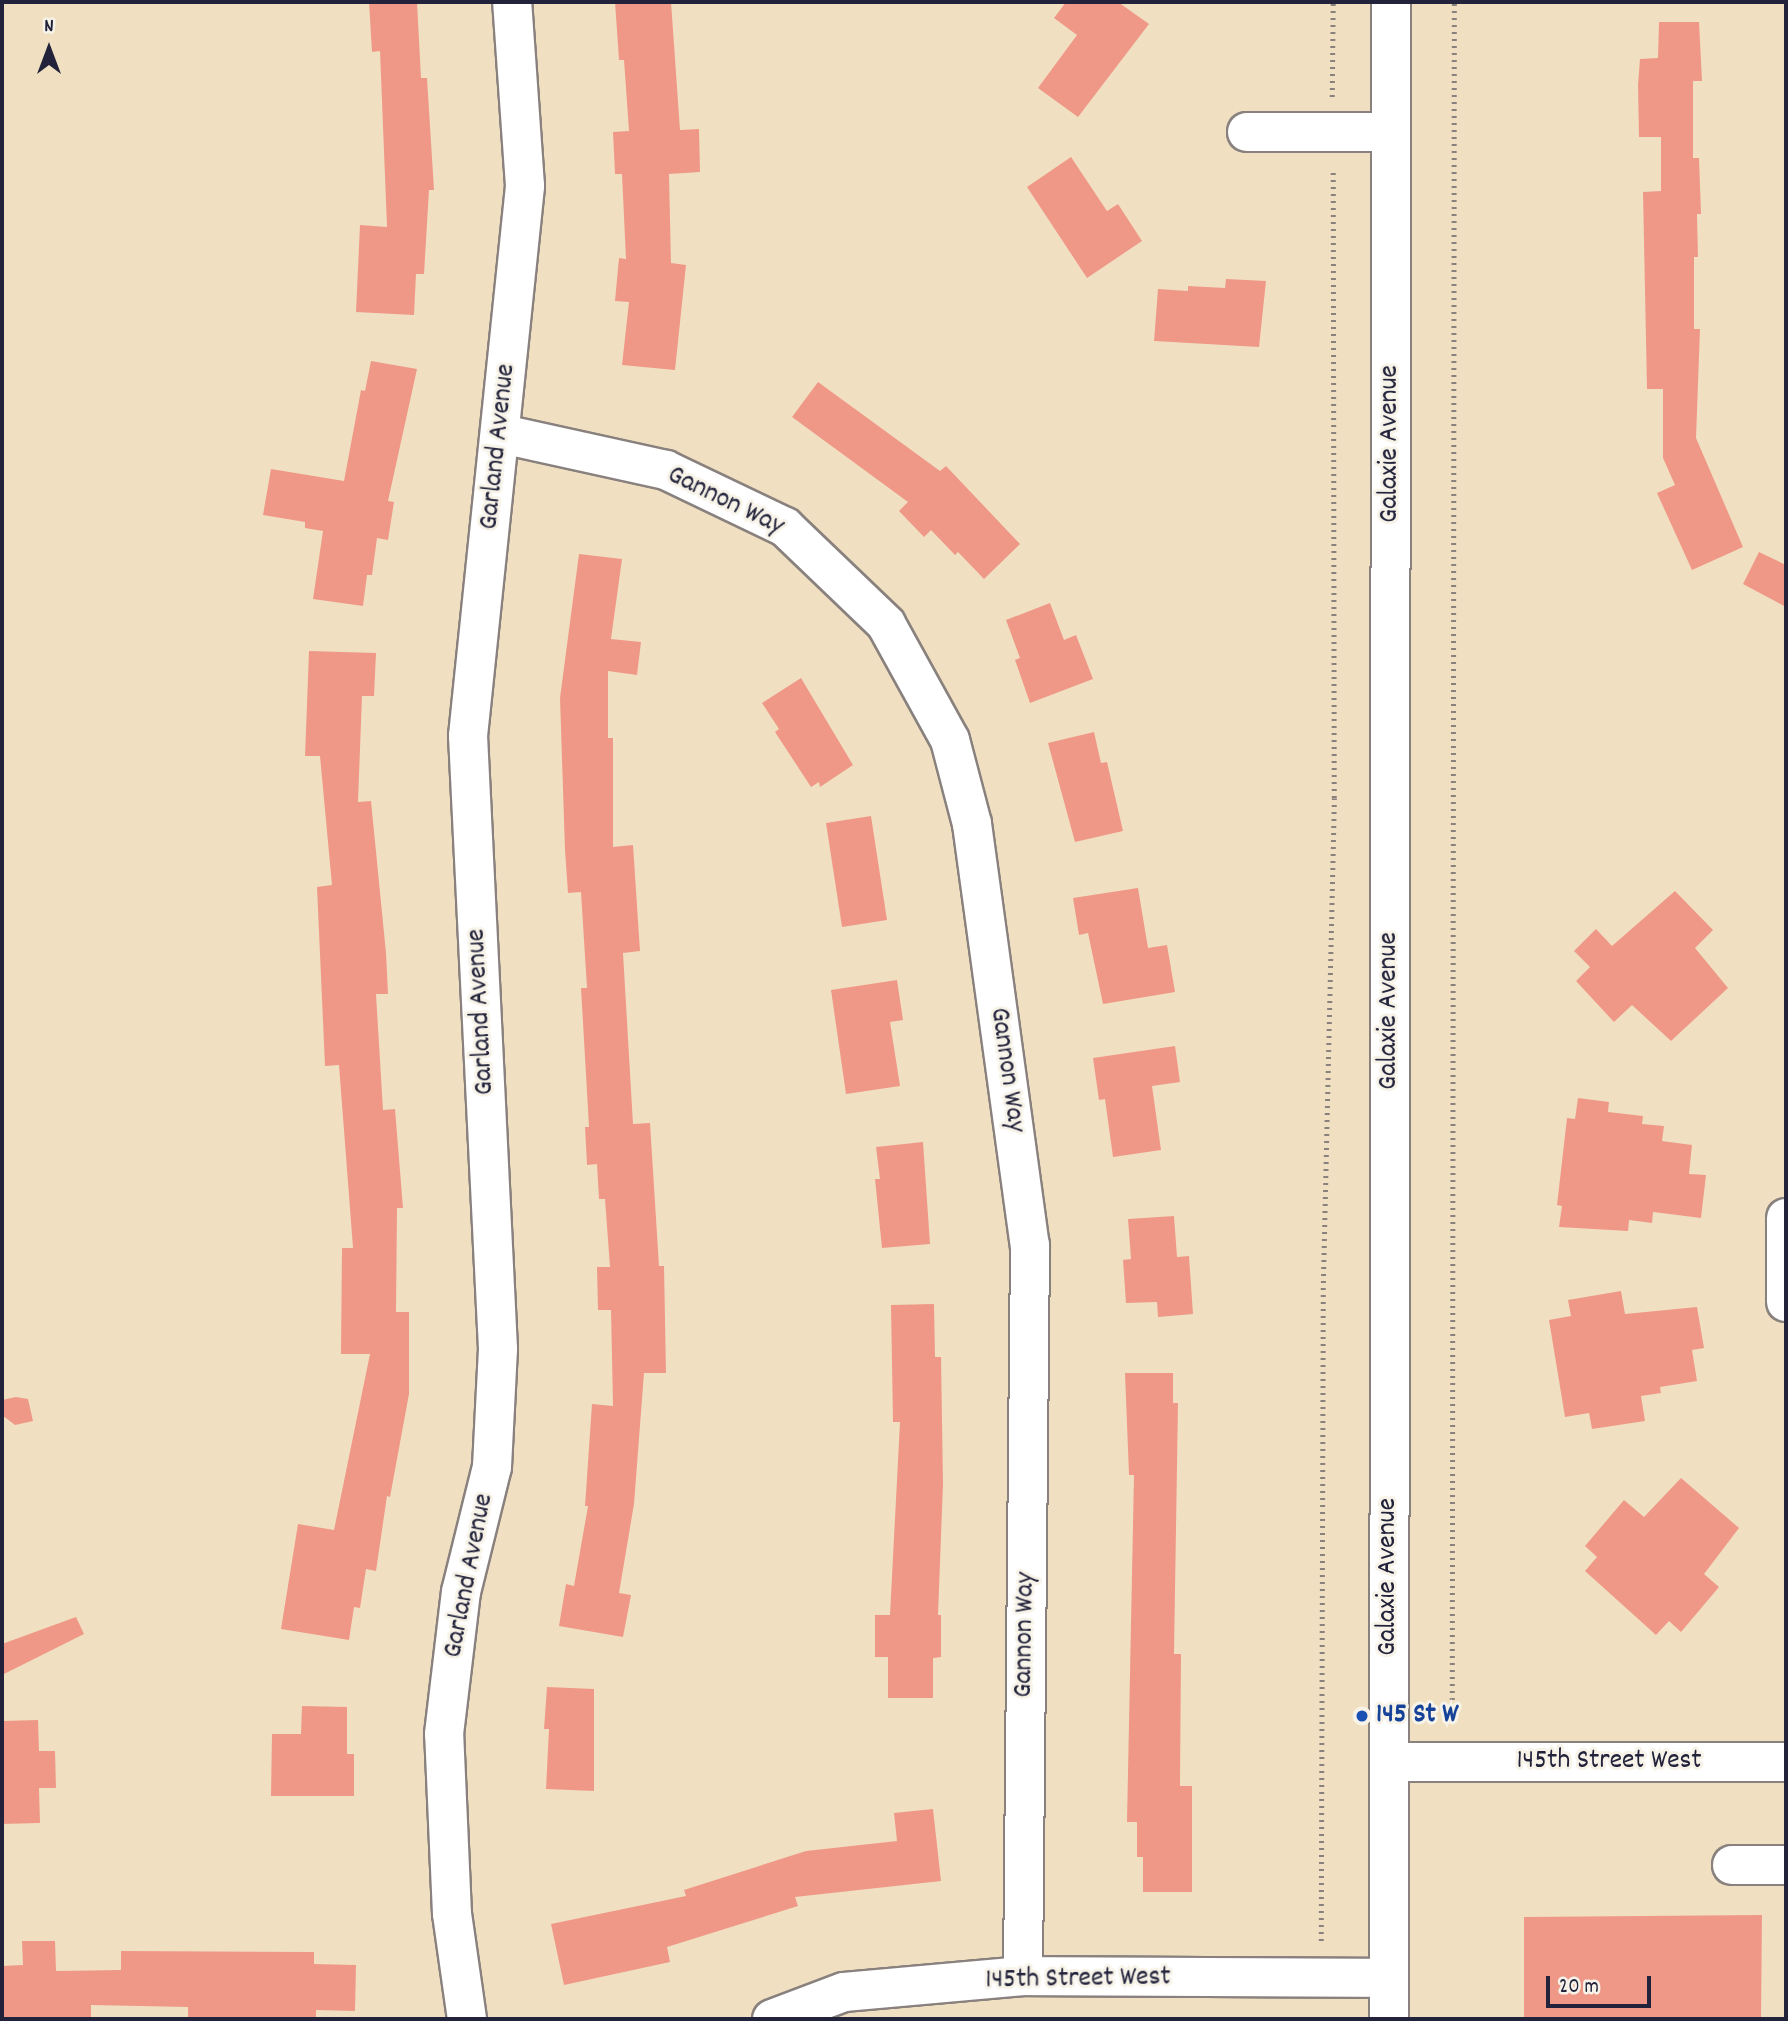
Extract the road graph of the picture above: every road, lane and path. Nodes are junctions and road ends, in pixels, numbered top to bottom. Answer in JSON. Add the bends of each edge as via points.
{"nodes":[{"id":1,"x":512,"y":2,"type":"edge"},
{"id":2,"x":1333,"y":2,"type":"edge"},
{"id":3,"x":1391,"y":2,"type":"edge"},
{"id":4,"x":1454,"y":2,"type":"edge"},
{"id":5,"x":1247,"y":132,"type":"dead end"},
{"id":6,"x":1332,"y":132,"type":"junction"},
{"id":7,"x":1391,"y":132,"type":"junction"},
{"id":8,"x":502,"y":434,"type":"junction"},
{"id":9,"x":1786,"y":1218,"type":"edge"},
{"id":10,"x":1786,"y":1301,"type":"edge"},
{"id":11,"x":1452,"y":1721,"type":"dead end"},
{"id":12,"x":1389,"y":1762,"type":"junction"},
{"id":13,"x":1786,"y":1762,"type":"edge"},
{"id":14,"x":1732,"y":1865,"type":"dead end"},
{"id":15,"x":1786,"y":1865,"type":"edge"},
{"id":16,"x":1321,"y":1937,"type":"dead end"},
{"id":17,"x":1023,"y":1976,"type":"junction"},
{"id":18,"x":1389,"y":1978,"type":"junction"},
{"id":19,"x":467,"y":2019,"type":"edge"},
{"id":20,"x":772,"y":2019,"type":"edge"},
{"id":21,"x":1389,"y":2019,"type":"edge"}],
"edges":[{"from":1,"to":8,"type":"street","name":"Garland Avenue","via":[[525,186]]},
{"from":2,"to":6,"type":"path"},
{"from":3,"to":7,"type":"street","name":"Galaxie Avenue"},
{"from":4,"to":11,"type":"path"},
{"from":5,"to":6,"type":"street"},
{"from":6,"to":7,"type":"street"},
{"from":6,"to":16,"type":"path","via":[[1334,798],[1323,1290]]},
{"from":7,"to":12,"type":"street","name":"Galaxie Avenue"},
{"from":8,"to":17,"type":"street","name":"Gannon Way","via":[[666,470],[785,527],[886,624],[950,740],[972,824],[1030,1245]]},
{"from":8,"to":19,"type":"street","name":"Garland Avenue","via":[[468,736],[497,1362],[492,1468],[461,1592],[444,1734],[452,1914]]},
{"from":9,"to":10,"type":"street"},
{"from":12,"to":13,"type":"street","name":"145th Street West"},
{"from":12,"to":18,"type":"street","name":"Galaxie Avenue"},
{"from":14,"to":15,"type":"street"},
{"from":17,"to":18,"type":"street","name":"145th Street West"},
{"from":17,"to":20,"type":"street","name":"145th Street West","via":[[844,1992]]},
{"from":18,"to":21,"type":"street","name":"Galaxie Avenue"}]}
